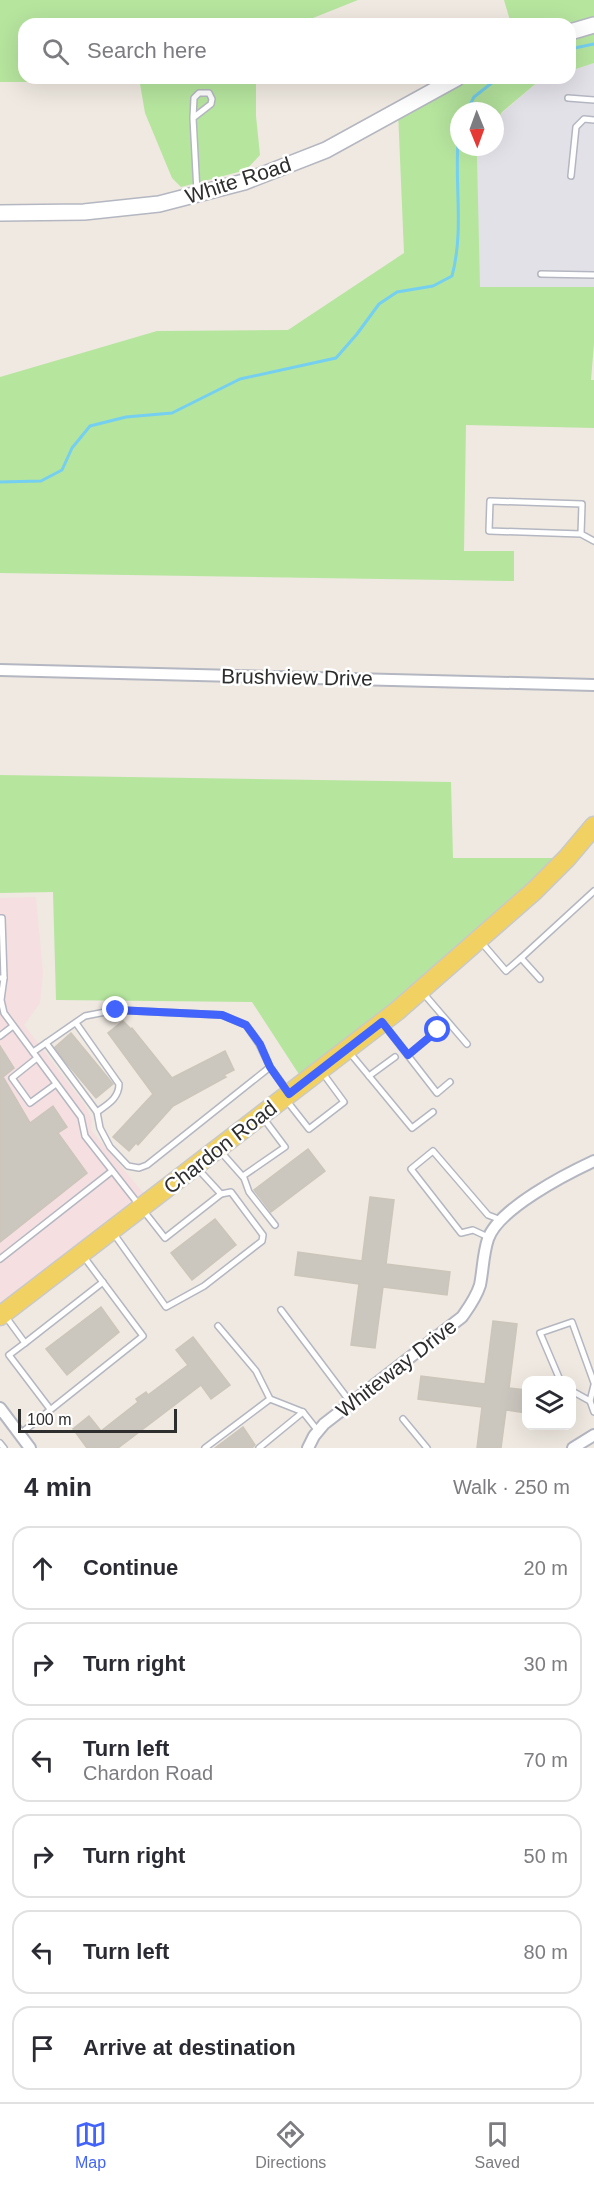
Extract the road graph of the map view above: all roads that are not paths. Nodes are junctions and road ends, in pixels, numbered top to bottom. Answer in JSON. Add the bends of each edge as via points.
{"nodes":[{"id":1,"x":594,"y":25,"type":"edge"},
{"id":2,"x":576,"y":30,"type":"edge"},
{"id":3,"x":446,"y":84,"type":"edge"},
{"id":4,"x":568,"y":98,"type":"dead end"},
{"id":5,"x":594,"y":100,"type":"edge"},
{"id":6,"x":193,"y":118,"type":"junction"},
{"id":7,"x":594,"y":120,"type":"edge"},
{"id":8,"x":571,"y":176,"type":"dead end"},
{"id":9,"x":197,"y":194,"type":"junction"},
{"id":10,"x":0,"y":213,"type":"edge"},
{"id":11,"x":542,"y":274,"type":"dead end"},
{"id":12,"x":594,"y":275,"type":"edge"},
{"id":13,"x":581,"y":534,"type":"junction"},
{"id":14,"x":594,"y":541,"type":"edge"},
{"id":15,"x":0,"y":670,"type":"edge"},
{"id":16,"x":594,"y":684,"type":"edge"},
{"id":17,"x":594,"y":826,"type":"edge"},
{"id":18,"x":594,"y":891,"type":"edge"},
{"id":19,"x":0,"y":918,"type":"edge"},
{"id":20,"x":479,"y":939,"type":"junction"},
{"id":21,"x":521,"y":958,"type":"junction"},
{"id":22,"x":2,"y":978,"type":"edge"},
{"id":23,"x":540,"y":979,"type":"dead end"},
{"id":24,"x":421,"y":990,"type":"junction"},
{"id":25,"x":382,"y":1022,"type":"junction"},
{"id":26,"x":75,"y":1023,"type":"junction"},
{"id":27,"x":13,"y":1026,"type":"junction"},
{"id":28,"x":438,"y":1030,"type":"dead end"},
{"id":29,"x":0,"y":1036,"type":"edge"},
{"id":30,"x":46,"y":1043,"type":"junction"},
{"id":31,"x":467,"y":1044,"type":"dead end"},
{"id":32,"x":347,"y":1049,"type":"junction"},
{"id":33,"x":33,"y":1052,"type":"junction"},
{"id":34,"x":408,"y":1055,"type":"junction"},
{"id":35,"x":395,"y":1057,"type":"dead end"},
{"id":36,"x":37,"y":1058,"type":"junction"},
{"id":37,"x":270,"y":1067,"type":"junction"},
{"id":38,"x":320,"y":1070,"type":"junction"},
{"id":39,"x":369,"y":1076,"type":"junction"},
{"id":40,"x":450,"y":1082,"type":"dead end"},
{"id":41,"x":56,"y":1084,"type":"junction"},
{"id":42,"x":287,"y":1096,"type":"junction"},
{"id":43,"x":97,"y":1112,"type":"junction"},
{"id":44,"x":433,"y":1113,"type":"dead end"},
{"id":45,"x":262,"y":1115,"type":"junction"},
{"id":46,"x":218,"y":1149,"type":"junction"},
{"id":47,"x":594,"y":1161,"type":"edge"},
{"id":48,"x":195,"y":1166,"type":"junction"},
{"id":49,"x":112,"y":1172,"type":"junction"},
{"id":50,"x":243,"y":1176,"type":"junction"},
{"id":51,"x":221,"y":1194,"type":"junction"},
{"id":52,"x":140,"y":1208,"type":"junction"},
{"id":53,"x":501,"y":1220,"type":"junction"},
{"id":54,"x":275,"y":1225,"type":"dead end"},
{"id":55,"x":112,"y":1230,"type":"junction"},
{"id":56,"x":488,"y":1237,"type":"junction"},
{"id":57,"x":81,"y":1253,"type":"junction"},
{"id":58,"x":0,"y":1259,"type":"edge"},
{"id":59,"x":103,"y":1282,"type":"junction"},
{"id":60,"x":281,"y":1310,"type":"dead end"},
{"id":61,"x":2,"y":1315,"type":"edge"},
{"id":62,"x":218,"y":1326,"type":"dead end"},
{"id":63,"x":26,"y":1343,"type":"junction"},
{"id":64,"x":558,"y":1376,"type":"edge"},
{"id":65,"x":594,"y":1384,"type":"edge"},
{"id":66,"x":576,"y":1393,"type":"edge"},
{"id":67,"x":270,"y":1399,"type":"junction"},
{"id":68,"x":590,"y":1401,"type":"junction"},
{"id":69,"x":351,"y":1403,"type":"junction"},
{"id":70,"x":0,"y":1408,"type":"edge"},
{"id":71,"x":50,"y":1409,"type":"junction"},
{"id":72,"x":303,"y":1412,"type":"junction"},
{"id":73,"x":594,"y":1412,"type":"edge"},
{"id":74,"x":404,"y":1419,"type":"dead end"},
{"id":75,"x":318,"y":1431,"type":"junction"},
{"id":76,"x":20,"y":1434,"type":"junction"},
{"id":77,"x":594,"y":1435,"type":"edge"},
{"id":78,"x":30,"y":1448,"type":"edge"},
{"id":79,"x":205,"y":1448,"type":"edge"},
{"id":80,"x":259,"y":1448,"type":"edge"},
{"id":81,"x":308,"y":1448,"type":"edge"},
{"id":82,"x":427,"y":1448,"type":"edge"},
{"id":83,"x":573,"y":1448,"type":"edge"}],
"edges":[{"from":1,"to":2,"type":"street"},
{"from":3,"to":9,"type":"street","name":"White Road","via":[[326,150],[244,182]]},
{"from":4,"to":5,"type":"lane"},
{"from":6,"to":6,"type":"lane","via":[[211,104],[209,93],[199,93],[194,98]]},
{"from":6,"to":9,"type":"lane"},
{"from":7,"to":8,"type":"lane","via":[[584,119],[576,127]]},
{"from":9,"to":10,"type":"street","name":"White Road","via":[[159,204],[84,212]]},
{"from":11,"to":12,"type":"lane"},
{"from":13,"to":13,"type":"lane","via":[[582,504],[490,501],[489,531]]},
{"from":13,"to":14,"type":"lane"},
{"from":15,"to":16,"type":"street","name":"Brushview Drive"},
{"from":17,"to":20,"type":"main road","name":"Chardon Road","via":[[542,883]]},
{"from":18,"to":21,"type":"lane"},
{"from":19,"to":22,"type":"lane"},
{"from":20,"to":21,"type":"lane","via":[[506,970]]},
{"from":20,"to":24,"type":"main road","name":"Chardon Road"},
{"from":21,"to":23,"type":"lane"},
{"from":22,"to":27,"type":"lane","via":[[2,1006]]},
{"from":24,"to":25,"type":"main road","name":"Chardon Road"},
{"from":24,"to":31,"type":"lane"},
{"from":25,"to":32,"type":"main road","name":"Chardon Road"},
{"from":25,"to":34,"type":"lane"},
{"from":26,"to":30,"type":"lane"},
{"from":26,"to":37,"type":"lane","via":[[85,1016],[116,1010],[222,1015],[246,1025]]},
{"from":26,"to":43,"type":"lane","via":[[119,1084],[114,1099]]},
{"from":27,"to":29,"type":"lane"},
{"from":27,"to":33,"type":"lane"},
{"from":28,"to":34,"type":"lane"},
{"from":30,"to":33,"type":"lane"},
{"from":30,"to":43,"type":"lane"},
{"from":32,"to":38,"type":"main road","name":"Chardon Road"},
{"from":32,"to":39,"type":"lane"},
{"from":33,"to":36,"type":"lane"},
{"from":34,"to":40,"type":"lane","via":[[437,1093]]},
{"from":35,"to":39,"type":"lane"},
{"from":36,"to":41,"type":"lane"},
{"from":36,"to":41,"type":"lane","via":[[12,1078],[30,1103]]},
{"from":37,"to":42,"type":"lane"},
{"from":37,"to":43,"type":"lane","via":[[140,1168],[128,1166],[110,1147]]},
{"from":38,"to":42,"type":"main road","name":"Chardon Road"},
{"from":38,"to":42,"type":"lane","via":[[344,1102],[309,1129]]},
{"from":39,"to":44,"type":"lane","via":[[412,1128]]},
{"from":41,"to":49,"type":"lane","via":[[81,1116],[85,1137]]},
{"from":42,"to":45,"type":"main road","name":"Chardon Road"},
{"from":45,"to":46,"type":"main road","name":"Chardon Road"},
{"from":45,"to":50,"type":"lane","via":[[285,1147]]},
{"from":46,"to":48,"type":"main road","name":"Chardon Road"},
{"from":46,"to":50,"type":"lane"},
{"from":47,"to":53,"type":"street","name":"Whiteway Drive","via":[[566,1174]]},
{"from":48,"to":51,"type":"lane"},
{"from":48,"to":52,"type":"main road","name":"Chardon Road"},
{"from":49,"to":52,"type":"lane"},
{"from":49,"to":58,"type":"lane"},
{"from":50,"to":54,"type":"lane","via":[[249,1192]]},
{"from":51,"to":52,"type":"lane","via":[[165,1238]]},
{"from":51,"to":55,"type":"lane","via":[[231,1192],[263,1235],[262,1241],[204,1286],[166,1307]]},
{"from":52,"to":55,"type":"main road","name":"Chardon Road"},
{"from":53,"to":56,"type":"street","name":"Whiteway Drive"},
{"from":53,"to":56,"type":"lane","via":[[488,1215],[433,1151],[411,1169],[461,1233],[473,1230]]},
{"from":55,"to":57,"type":"main road","name":"Chardon Road"},
{"from":56,"to":69,"type":"street","name":"Whiteway Drive","via":[[480,1284],[462,1317]]},
{"from":57,"to":59,"type":"lane"},
{"from":57,"to":61,"type":"main road","name":"Chardon Road"},
{"from":59,"to":63,"type":"lane"},
{"from":59,"to":71,"type":"lane","via":[[143,1336]]},
{"from":60,"to":69,"type":"lane"},
{"from":61,"to":63,"type":"lane"},
{"from":62,"to":67,"type":"lane","via":[[256,1371]]},
{"from":63,"to":71,"type":"lane","via":[[9,1355]]},
{"from":64,"to":65,"type":"lane","via":[[540,1333],[572,1322]]},
{"from":65,"to":68,"type":"lane"},
{"from":66,"to":68,"type":"lane"},
{"from":67,"to":72,"type":"lane"},
{"from":67,"to":79,"type":"lane"},
{"from":68,"to":73,"type":"lane"},
{"from":69,"to":75,"type":"street","name":"Whiteway Drive"},
{"from":70,"to":76,"type":"street"},
{"from":71,"to":76,"type":"lane"},
{"from":72,"to":75,"type":"lane"},
{"from":72,"to":80,"type":"lane"},
{"from":74,"to":82,"type":"lane"},
{"from":75,"to":81,"type":"street","name":"Whiteway Drive"},
{"from":76,"to":78,"type":"street"},
{"from":77,"to":83,"type":"street"}]}
